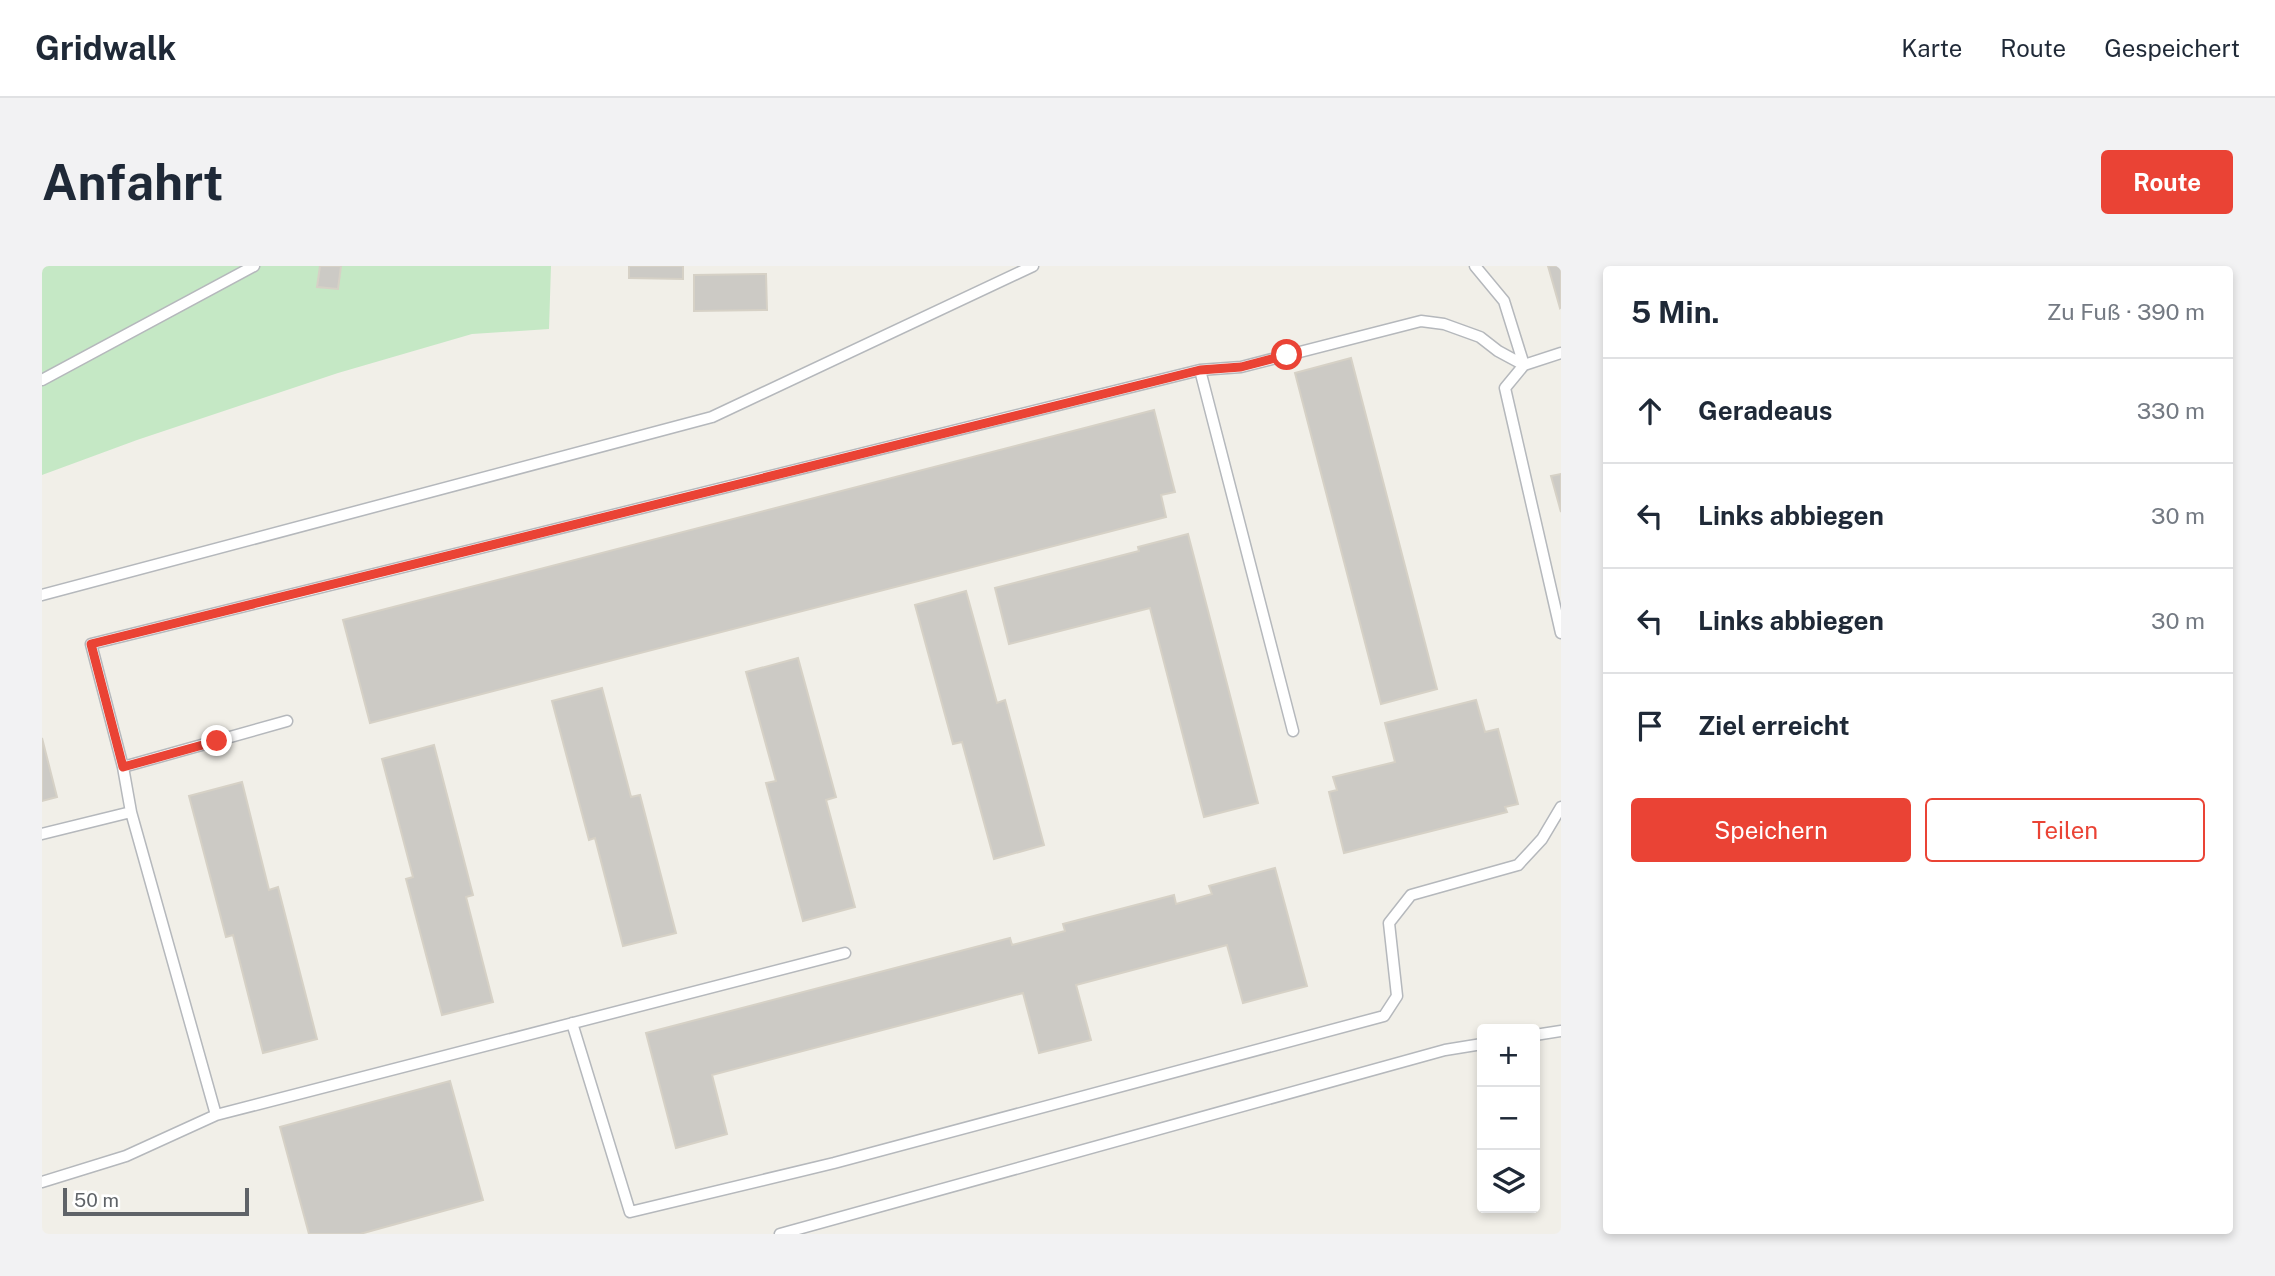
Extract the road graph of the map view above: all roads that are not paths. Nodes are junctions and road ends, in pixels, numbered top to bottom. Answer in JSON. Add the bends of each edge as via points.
{"nodes":[{"id":1,"x":254,"y":266,"type":"edge"},
{"id":2,"x":1032,"y":266,"type":"edge"},
{"id":3,"x":1475,"y":266,"type":"edge"},
{"id":4,"x":1561,"y":353,"type":"edge"},
{"id":5,"x":1524,"y":365,"type":"junction"},
{"id":6,"x":1200,"y":370,"type":"junction"},
{"id":7,"x":42,"y":380,"type":"edge"},
{"id":8,"x":42,"y":596,"type":"edge"},
{"id":9,"x":1561,"y":633,"type":"edge"},
{"id":10,"x":287,"y":721,"type":"dead end"},
{"id":11,"x":1293,"y":732,"type":"dead end"},
{"id":12,"x":123,"y":767,"type":"junction"},
{"id":13,"x":1561,"y":807,"type":"edge"},
{"id":14,"x":131,"y":812,"type":"junction"},
{"id":15,"x":42,"y":834,"type":"edge"},
{"id":16,"x":845,"y":953,"type":"dead end"},
{"id":17,"x":572,"y":1023,"type":"junction"},
{"id":18,"x":1561,"y":1031,"type":"edge"},
{"id":19,"x":1540,"y":1034,"type":"edge"},
{"id":20,"x":1477,"y":1045,"type":"edge"},
{"id":21,"x":216,"y":1115,"type":"junction"},
{"id":22,"x":42,"y":1182,"type":"edge"},
{"id":23,"x":780,"y":1234,"type":"edge"}],
"edges":[{"from":1,"to":7,"type":"lane"},
{"from":2,"to":8,"type":"lane","via":[[712,417]]},
{"from":3,"to":5,"type":"lane","via":[[1504,301]]},
{"from":4,"to":5,"type":"lane"},
{"from":5,"to":6,"type":"lane","via":[[1480,337],[1421,321],[1241,367]]},
{"from":5,"to":9,"type":"lane","via":[[1504,388]]},
{"from":6,"to":11,"type":"lane"},
{"from":6,"to":12,"type":"lane","via":[[91,644]]},
{"from":10,"to":12,"type":"lane"},
{"from":12,"to":14,"type":"lane"},
{"from":13,"to":17,"type":"lane","via":[[1518,866],[1411,895],[1389,923],[1397,996],[1384,1016],[848,1159],[630,1212]]},
{"from":14,"to":15,"type":"lane"},
{"from":14,"to":21,"type":"lane"},
{"from":16,"to":17,"type":"lane"},
{"from":17,"to":21,"type":"lane"},
{"from":18,"to":19,"type":"lane"},
{"from":20,"to":23,"type":"lane"},
{"from":21,"to":22,"type":"lane","via":[[126,1156]]}]}
